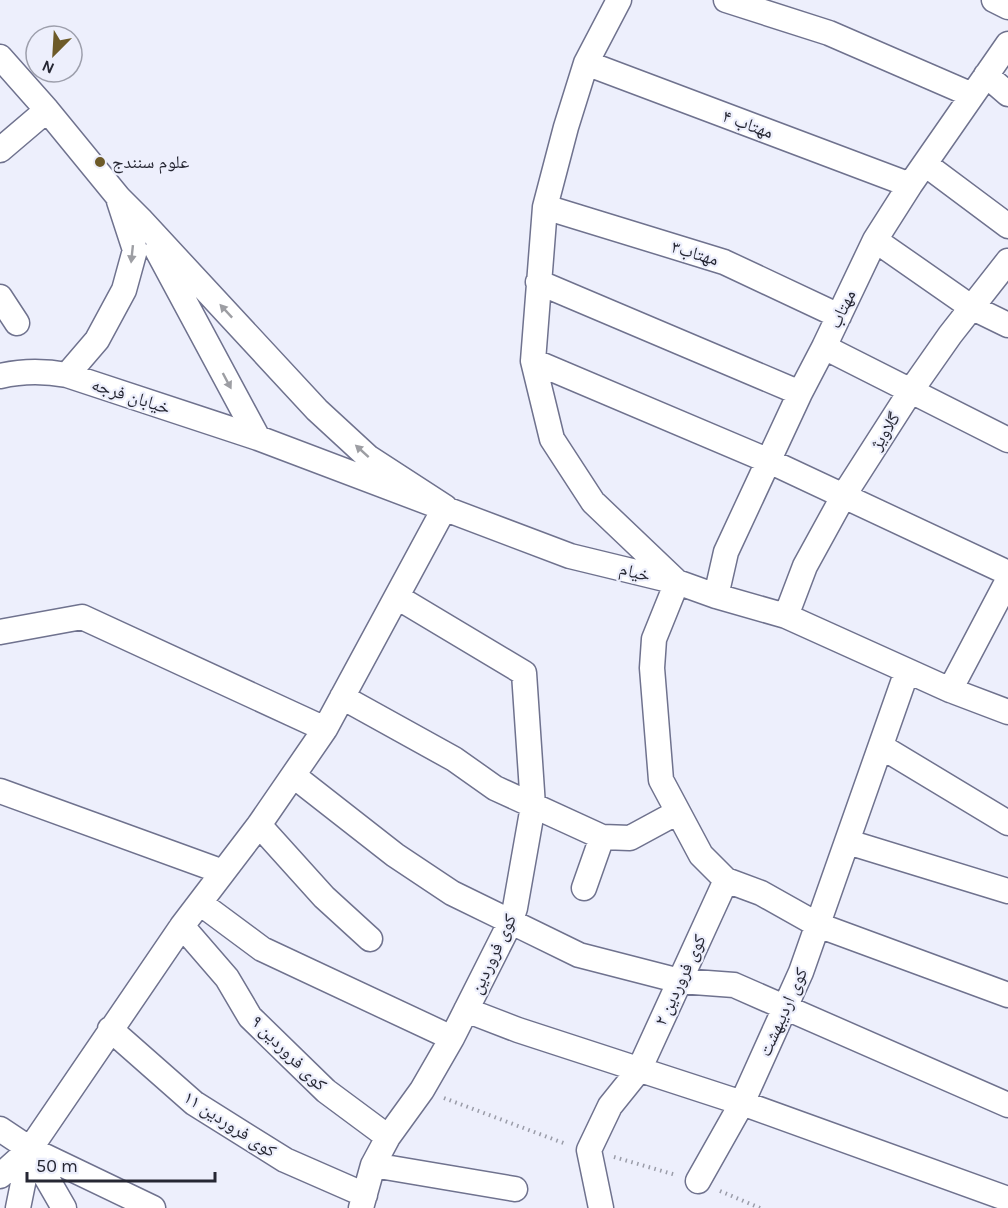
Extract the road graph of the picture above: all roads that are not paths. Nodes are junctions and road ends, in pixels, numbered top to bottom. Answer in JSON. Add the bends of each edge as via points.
{"nodes":[{"id":1,"x":620,"y":0,"type":"edge"},
{"id":2,"x":726,"y":0,"type":"edge"},
{"id":3,"x":994,"y":0,"type":"edge"},
{"id":4,"x":1008,"y":7,"type":"edge"},
{"id":5,"x":1008,"y":44,"type":"edge"},
{"id":6,"x":0,"y":57,"type":"edge"},
{"id":7,"x":586,"y":63,"type":"junction"},
{"id":8,"x":986,"y":75,"type":"junction"},
{"id":9,"x":1008,"y":94,"type":"edge"},
{"id":10,"x":972,"y":95,"type":"junction"},
{"id":11,"x":47,"y":110,"type":"junction"},
{"id":12,"x":0,"y":150,"type":"edge"},
{"id":13,"x":925,"y":164,"type":"junction"},
{"id":14,"x":910,"y":185,"type":"junction"},
{"id":15,"x":119,"y":198,"type":"junction"},
{"id":16,"x":545,"y":207,"type":"junction"},
{"id":17,"x":140,"y":219,"type":"junction"},
{"id":18,"x":1008,"y":226,"type":"edge"},
{"id":19,"x":875,"y":240,"type":"junction"},
{"id":20,"x":1008,"y":261,"type":"edge"},
{"id":21,"x":538,"y":282,"type":"junction"},
{"id":22,"x":0,"y":297,"type":"edge"},
{"id":23,"x":971,"y":307,"type":"junction"},
{"id":24,"x":839,"y":316,"type":"junction"},
{"id":25,"x":17,"y":323,"type":"dead end"},
{"id":26,"x":1008,"y":324,"type":"edge"},
{"id":27,"x":824,"y":347,"type":"junction"},
{"id":28,"x":533,"y":361,"type":"junction"},
{"id":29,"x":67,"y":375,"type":"junction"},
{"id":30,"x":0,"y":376,"type":"edge"},
{"id":31,"x":910,"y":392,"type":"junction"},
{"id":32,"x":800,"y":393,"type":"junction"},
{"id":33,"x":258,"y":438,"type":"junction"},
{"id":34,"x":1008,"y":440,"type":"edge"},
{"id":35,"x":769,"y":461,"type":"junction"},
{"id":36,"x":844,"y":495,"type":"junction"},
{"id":37,"x":445,"y":507,"type":"junction"},
{"id":38,"x":1008,"y":573,"type":"edge"},
{"id":39,"x":1008,"y":580,"type":"edge"},
{"id":40,"x":677,"y":582,"type":"junction"},
{"id":41,"x":716,"y":596,"type":"junction"},
{"id":42,"x":397,"y":597,"type":"junction"},
{"id":43,"x":786,"y":616,"type":"junction"},
{"id":44,"x":0,"y":632,"type":"edge"},
{"id":45,"x":908,"y":672,"type":"junction"},
{"id":46,"x":950,"y":690,"type":"junction"},
{"id":47,"x":342,"y":697,"type":"junction"},
{"id":48,"x":1008,"y":712,"type":"edge"},
{"id":49,"x":325,"y":729,"type":"junction"},
{"id":50,"x":882,"y":747,"type":"junction"},
{"id":51,"x":294,"y":776,"type":"junction"},
{"id":52,"x":0,"y":791,"type":"edge"},
{"id":53,"x":533,"y":806,"type":"junction"},
{"id":54,"x":678,"y":812,"type":"junction"},
{"id":55,"x":1008,"y":823,"type":"edge"},
{"id":56,"x":259,"y":825,"type":"junction"},
{"id":57,"x":602,"y":837,"type":"junction"},
{"id":58,"x":848,"y":842,"type":"junction"},
{"id":59,"x":223,"y":872,"type":"junction"},
{"id":60,"x":726,"y":880,"type":"junction"},
{"id":61,"x":584,"y":888,"type":"dead end"},
{"id":62,"x":1008,"y":891,"type":"edge"},
{"id":63,"x":200,"y":903,"type":"junction"},
{"id":64,"x":510,"y":923,"type":"junction"},
{"id":65,"x":182,"y":926,"type":"junction"},
{"id":66,"x":818,"y":926,"type":"junction"},
{"id":67,"x":370,"y":939,"type":"dead end"},
{"id":68,"x":680,"y":981,"type":"junction"},
{"id":69,"x":1008,"y":996,"type":"edge"},
{"id":70,"x":786,"y":1006,"type":"junction"},
{"id":71,"x":466,"y":1010,"type":"junction"},
{"id":72,"x":110,"y":1029,"type":"junction"},
{"id":73,"x":452,"y":1038,"type":"junction"},
{"id":74,"x":639,"y":1070,"type":"junction"},
{"id":75,"x":742,"y":1103,"type":"junction"},
{"id":76,"x":1008,"y":1105,"type":"edge"},
{"id":77,"x":0,"y":1129,"type":"edge"},
{"id":78,"x":388,"y":1137,"type":"junction"},
{"id":79,"x":30,"y":1149,"type":"junction"},
{"id":80,"x":373,"y":1165,"type":"junction"},
{"id":81,"x":0,"y":1176,"type":"edge"},
{"id":82,"x":698,"y":1181,"type":"road end"},
{"id":83,"x":515,"y":1189,"type":"dead end"},
{"id":84,"x":1008,"y":1196,"type":"edge"},
{"id":85,"x":363,"y":1202,"type":"edge"},
{"id":86,"x":18,"y":1208,"type":"edge"},
{"id":87,"x":64,"y":1208,"type":"edge"},
{"id":88,"x":153,"y":1208,"type":"edge"},
{"id":89,"x":601,"y":1208,"type":"edge"}],
"edges":[{"from":1,"to":7,"type":"street"},
{"from":2,"to":10,"type":"street","via":[[829,33]]},
{"from":3,"to":4,"type":"street"},
{"from":5,"to":8,"type":"street","name":"مهتاب"},
{"from":6,"to":11,"type":"street"},
{"from":7,"to":14,"type":"street","name":"مهتاب ۴"},
{"from":7,"to":16,"type":"street"},
{"from":8,"to":9,"type":"street"},
{"from":8,"to":10,"type":"street","name":"مهتاب"},
{"from":10,"to":13,"type":"street","name":"مهتاب"},
{"from":11,"to":12,"type":"street"},
{"from":11,"to":15,"type":"street"},
{"from":13,"to":14,"type":"street","name":"مهتاب"},
{"from":13,"to":18,"type":"street"},
{"from":14,"to":19,"type":"street","name":"مهتاب"},
{"from":15,"to":17,"type":"street"},
{"from":15,"to":29,"type":"street","one_way":true,"via":[[135,250],[124,290],[97,340]]},
{"from":16,"to":21,"type":"street"},
{"from":16,"to":24,"type":"street","name":"مهتاب۳","via":[[724,262]]},
{"from":17,"to":33,"type":"street","one_way":true},
{"from":37,"to":17,"type":"street","one_way":true,"via":[[369,458],[317,410]]},
{"from":19,"to":23,"type":"street"},
{"from":19,"to":24,"type":"street","name":"مهتاب"},
{"from":20,"to":23,"type":"street","name":"گلاویژ"},
{"from":21,"to":28,"type":"street"},
{"from":21,"to":32,"type":"street"},
{"from":22,"to":25,"type":"street"},
{"from":23,"to":26,"type":"street"},
{"from":23,"to":31,"type":"street","name":"گلاویژ"},
{"from":24,"to":27,"type":"street","name":"مهتاب"},
{"from":27,"to":31,"type":"street"},
{"from":27,"to":32,"type":"street","name":"مهتاب"},
{"from":28,"to":35,"type":"street"},
{"from":28,"to":40,"type":"street","via":[[552,439],[593,502]]},
{"from":29,"to":30,"type":"street","name":"خیابان فرجه","via":[[52,372]]},
{"from":29,"to":33,"type":"street","name":"خیابان فرجه"},
{"from":31,"to":34,"type":"street"},
{"from":31,"to":36,"type":"street","name":"گلاویژ"},
{"from":32,"to":35,"type":"street","name":"مهتاب"},
{"from":33,"to":37,"type":"street","name":"خیام"},
{"from":35,"to":36,"type":"street"},
{"from":35,"to":41,"type":"street","name":"مهتاب","via":[[726,552]]},
{"from":36,"to":38,"type":"street"},
{"from":36,"to":43,"type":"street","name":"گلاویژ","via":[[805,566]]},
{"from":37,"to":40,"type":"street","name":"خیام","via":[[570,556]]},
{"from":37,"to":42,"type":"street"},
{"from":39,"to":46,"type":"street"},
{"from":40,"to":41,"type":"street","name":"خیام"},
{"from":40,"to":54,"type":"street","via":[[654,639],[652,668],[661,780]]},
{"from":41,"to":43,"type":"street","name":"خیام"},
{"from":42,"to":47,"type":"street"},
{"from":42,"to":53,"type":"street","name":"کوی فروردین","via":[[524,673]]},
{"from":43,"to":45,"type":"street","name":"خیام"},
{"from":44,"to":49,"type":"street","via":[[82,617]]},
{"from":45,"to":46,"type":"street","name":"خیام"},
{"from":45,"to":50,"type":"street","name":"کوی اردیبهشت"},
{"from":46,"to":48,"type":"street","name":"خیام"},
{"from":47,"to":49,"type":"street"},
{"from":47,"to":53,"type":"street","via":[[454,759],[495,788]]},
{"from":49,"to":51,"type":"street"},
{"from":50,"to":55,"type":"street"},
{"from":50,"to":58,"type":"street","name":"کوی اردیبهشت"},
{"from":51,"to":56,"type":"street"},
{"from":51,"to":64,"type":"street","via":[[395,855],[452,893]]},
{"from":52,"to":59,"type":"street"},
{"from":53,"to":57,"type":"street"},
{"from":53,"to":64,"type":"street","name":"کوی فروردین"},
{"from":54,"to":57,"type":"street","via":[[630,838]]},
{"from":54,"to":60,"type":"street","via":[[701,855]]},
{"from":56,"to":59,"type":"street"},
{"from":56,"to":67,"type":"street","via":[[324,897]]},
{"from":57,"to":61,"type":"street"},
{"from":58,"to":62,"type":"street"},
{"from":58,"to":66,"type":"street","name":"کوی اردیبهشت"},
{"from":59,"to":63,"type":"street"},
{"from":60,"to":66,"type":"street","via":[[761,893]]},
{"from":60,"to":68,"type":"street","name":"کوی فروردین ۲"},
{"from":63,"to":65,"type":"street"},
{"from":63,"to":73,"type":"street","via":[[262,949]]},
{"from":64,"to":68,"type":"street","via":[[579,955]]},
{"from":64,"to":71,"type":"street","name":"کوی فروردین"},
{"from":65,"to":72,"type":"street"},
{"from":65,"to":78,"type":"street","name":"کوی فروردین ۹","via":[[227,978],[250,1017],[326,1091]]},
{"from":66,"to":69,"type":"street"},
{"from":66,"to":70,"type":"street","name":"کوی اردیبهشت"},
{"from":68,"to":70,"type":"street","via":[[734,985]]},
{"from":68,"to":74,"type":"street","name":"کوی فروردین ۲"},
{"from":70,"to":75,"type":"street","name":"کوی اردیبهشت"},
{"from":70,"to":76,"type":"street"},
{"from":71,"to":73,"type":"street","name":"کوی فروردین"},
{"from":71,"to":74,"type":"street"},
{"from":72,"to":79,"type":"street"},
{"from":72,"to":85,"type":"street","name":"کوی فروردین ۱۱","via":[[194,1103],[285,1160]]},
{"from":73,"to":78,"type":"street","name":"کوی فروردین","via":[[422,1090]]},
{"from":74,"to":75,"type":"street"},
{"from":74,"to":89,"type":"street","name":"کوی فروردین ۲","via":[[610,1106],[588,1150]]},
{"from":75,"to":82,"type":"street","name":"کوی اردیبهشت"},
{"from":75,"to":84,"type":"street"},
{"from":77,"to":79,"type":"street"},
{"from":78,"to":80,"type":"street","name":"کوی فروردین"},
{"from":79,"to":81,"type":"street"},
{"from":79,"to":86,"type":"street"},
{"from":79,"to":87,"type":"street"},
{"from":79,"to":88,"type":"street"},
{"from":80,"to":83,"type":"street"},
{"from":80,"to":85,"type":"street","name":"کوی فروردین"}]}
